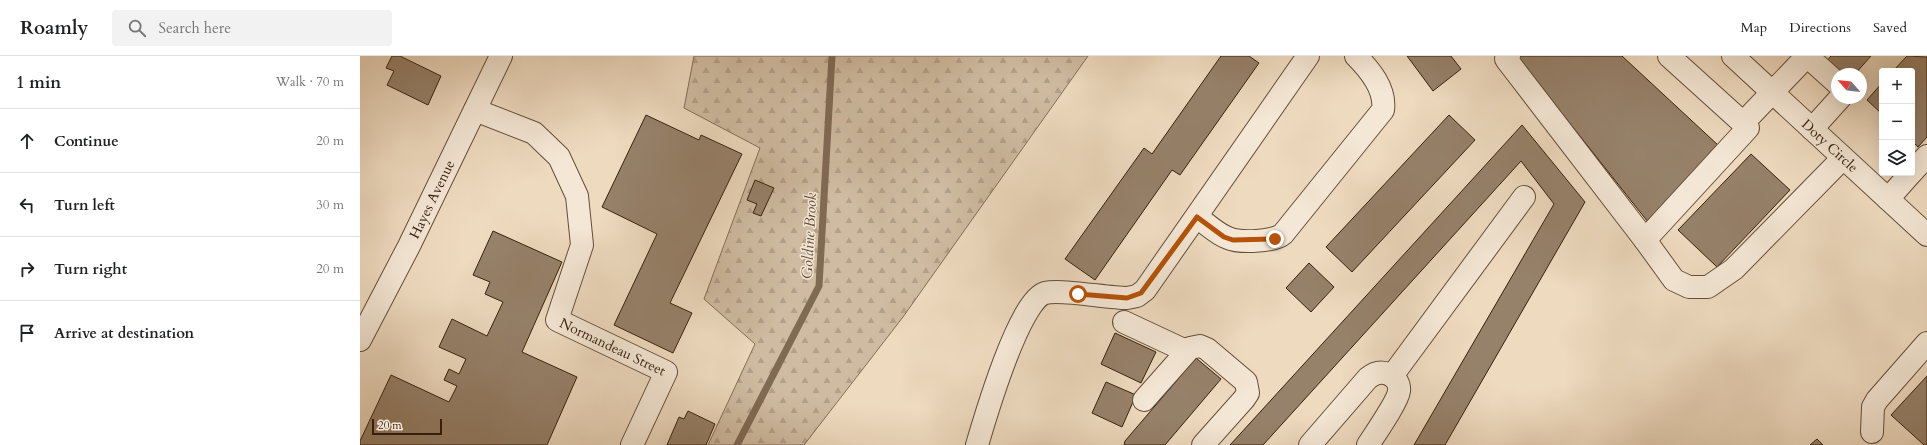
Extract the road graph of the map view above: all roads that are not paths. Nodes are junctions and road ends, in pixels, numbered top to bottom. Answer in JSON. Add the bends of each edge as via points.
{"nodes":[{"id":1,"x":501,"y":56,"type":"edge"},
{"id":2,"x":1308,"y":56,"type":"edge"},
{"id":3,"x":1356,"y":56,"type":"edge"},
{"id":4,"x":1509,"y":56,"type":"edge"},
{"id":5,"x":1669,"y":56,"type":"edge"},
{"id":6,"x":1733,"y":56,"type":"edge"},
{"id":7,"x":1807,"y":56,"type":"edge"},
{"id":8,"x":1831,"y":78,"type":"edge"},
{"id":9,"x":1773,"y":92,"type":"junction"},
{"id":10,"x":1835,"y":104,"type":"edge"},
{"id":11,"x":475,"y":110,"type":"junction"},
{"id":12,"x":1743,"y":123,"type":"junction"},
{"id":13,"x":1812,"y":129,"type":"junction"},
{"id":14,"x":1927,"y":156,"type":"edge"},
{"id":15,"x":1843,"y":158,"type":"junction"},
{"id":16,"x":1915,"y":170,"type":"edge"},
{"id":17,"x":1909,"y":176,"type":"edge"},
{"id":18,"x":1524,"y":197,"type":"dead end"},
{"id":19,"x":1888,"y":198,"type":"junction"},
{"id":20,"x":1197,"y":217,"type":"junction"},
{"id":21,"x":1927,"y":235,"type":"edge"},
{"id":22,"x":1645,"y":240,"type":"junction"},
{"id":23,"x":1124,"y":322,"type":"dead end"},
{"id":24,"x":360,"y":340,"type":"edge"},
{"id":25,"x":1927,"y":343,"type":"edge"},
{"id":26,"x":1186,"y":351,"type":"junction"},
{"id":27,"x":1392,"y":376,"type":"junction"},
{"id":28,"x":1144,"y":400,"type":"dead end"},
{"id":29,"x":1872,"y":432,"type":"dead end"},
{"id":30,"x":632,"y":445,"type":"edge"},
{"id":31,"x":977,"y":445,"type":"edge"},
{"id":32,"x":1203,"y":445,"type":"edge"},
{"id":33,"x":1310,"y":445,"type":"edge"},
{"id":34,"x":1368,"y":445,"type":"edge"}],
"edges":[{"from":1,"to":11,"type":"street","name":"Hayes Avenue"},
{"from":2,"to":20,"type":"street"},
{"from":3,"to":20,"type":"street","via":[[1376,81],[1383,99],[1383,110],[1283,234],[1269,240],[1233,240],[1224,237]]},
{"from":4,"to":22,"type":"street","via":[[1506,59]]},
{"from":5,"to":12,"type":"street"},
{"from":6,"to":9,"type":"street","name":"Doty Circle"},
{"from":7,"to":8,"type":"street"},
{"from":7,"to":9,"type":"street"},
{"from":9,"to":12,"type":"street"},
{"from":9,"to":13,"type":"street","name":"Doty Circle"},
{"from":10,"to":13,"type":"street"},
{"from":11,"to":24,"type":"street","name":"Hayes Avenue"},
{"from":11,"to":30,"type":"street","name":"Normandeau Street","via":[[534,134],[559,157],[577,196],[582,245],[557,320],[666,372]]},
{"from":12,"to":22,"type":"street","via":[[1748,128]]},
{"from":13,"to":15,"type":"street","name":"Doty Circle"},
{"from":14,"to":16,"type":"street"},
{"from":15,"to":19,"type":"street","name":"Doty Circle"},
{"from":15,"to":22,"type":"street","via":[[1734,269],[1708,287],[1689,286],[1674,280]]},
{"from":17,"to":19,"type":"street"},
{"from":18,"to":27,"type":"street"},
{"from":19,"to":21,"type":"street","name":"Doty Circle"},
{"from":20,"to":31,"type":"street","via":[[1145,290],[1137,296],[1127,298],[1052,293],[1043,294],[1034,301],[1001,368]]},
{"from":23,"to":26,"type":"street"},
{"from":25,"to":29,"type":"street","via":[[1877,400],[1873,407]]},
{"from":26,"to":28,"type":"street"},
{"from":26,"to":32,"type":"street","via":[[1197,345],[1204,347],[1246,382],[1248,389],[1244,399]]},
{"from":27,"to":33,"type":"street","via":[[1380,372],[1372,375]]},
{"from":27,"to":34,"type":"street","via":[[1399,386],[1398,395]]}]}
